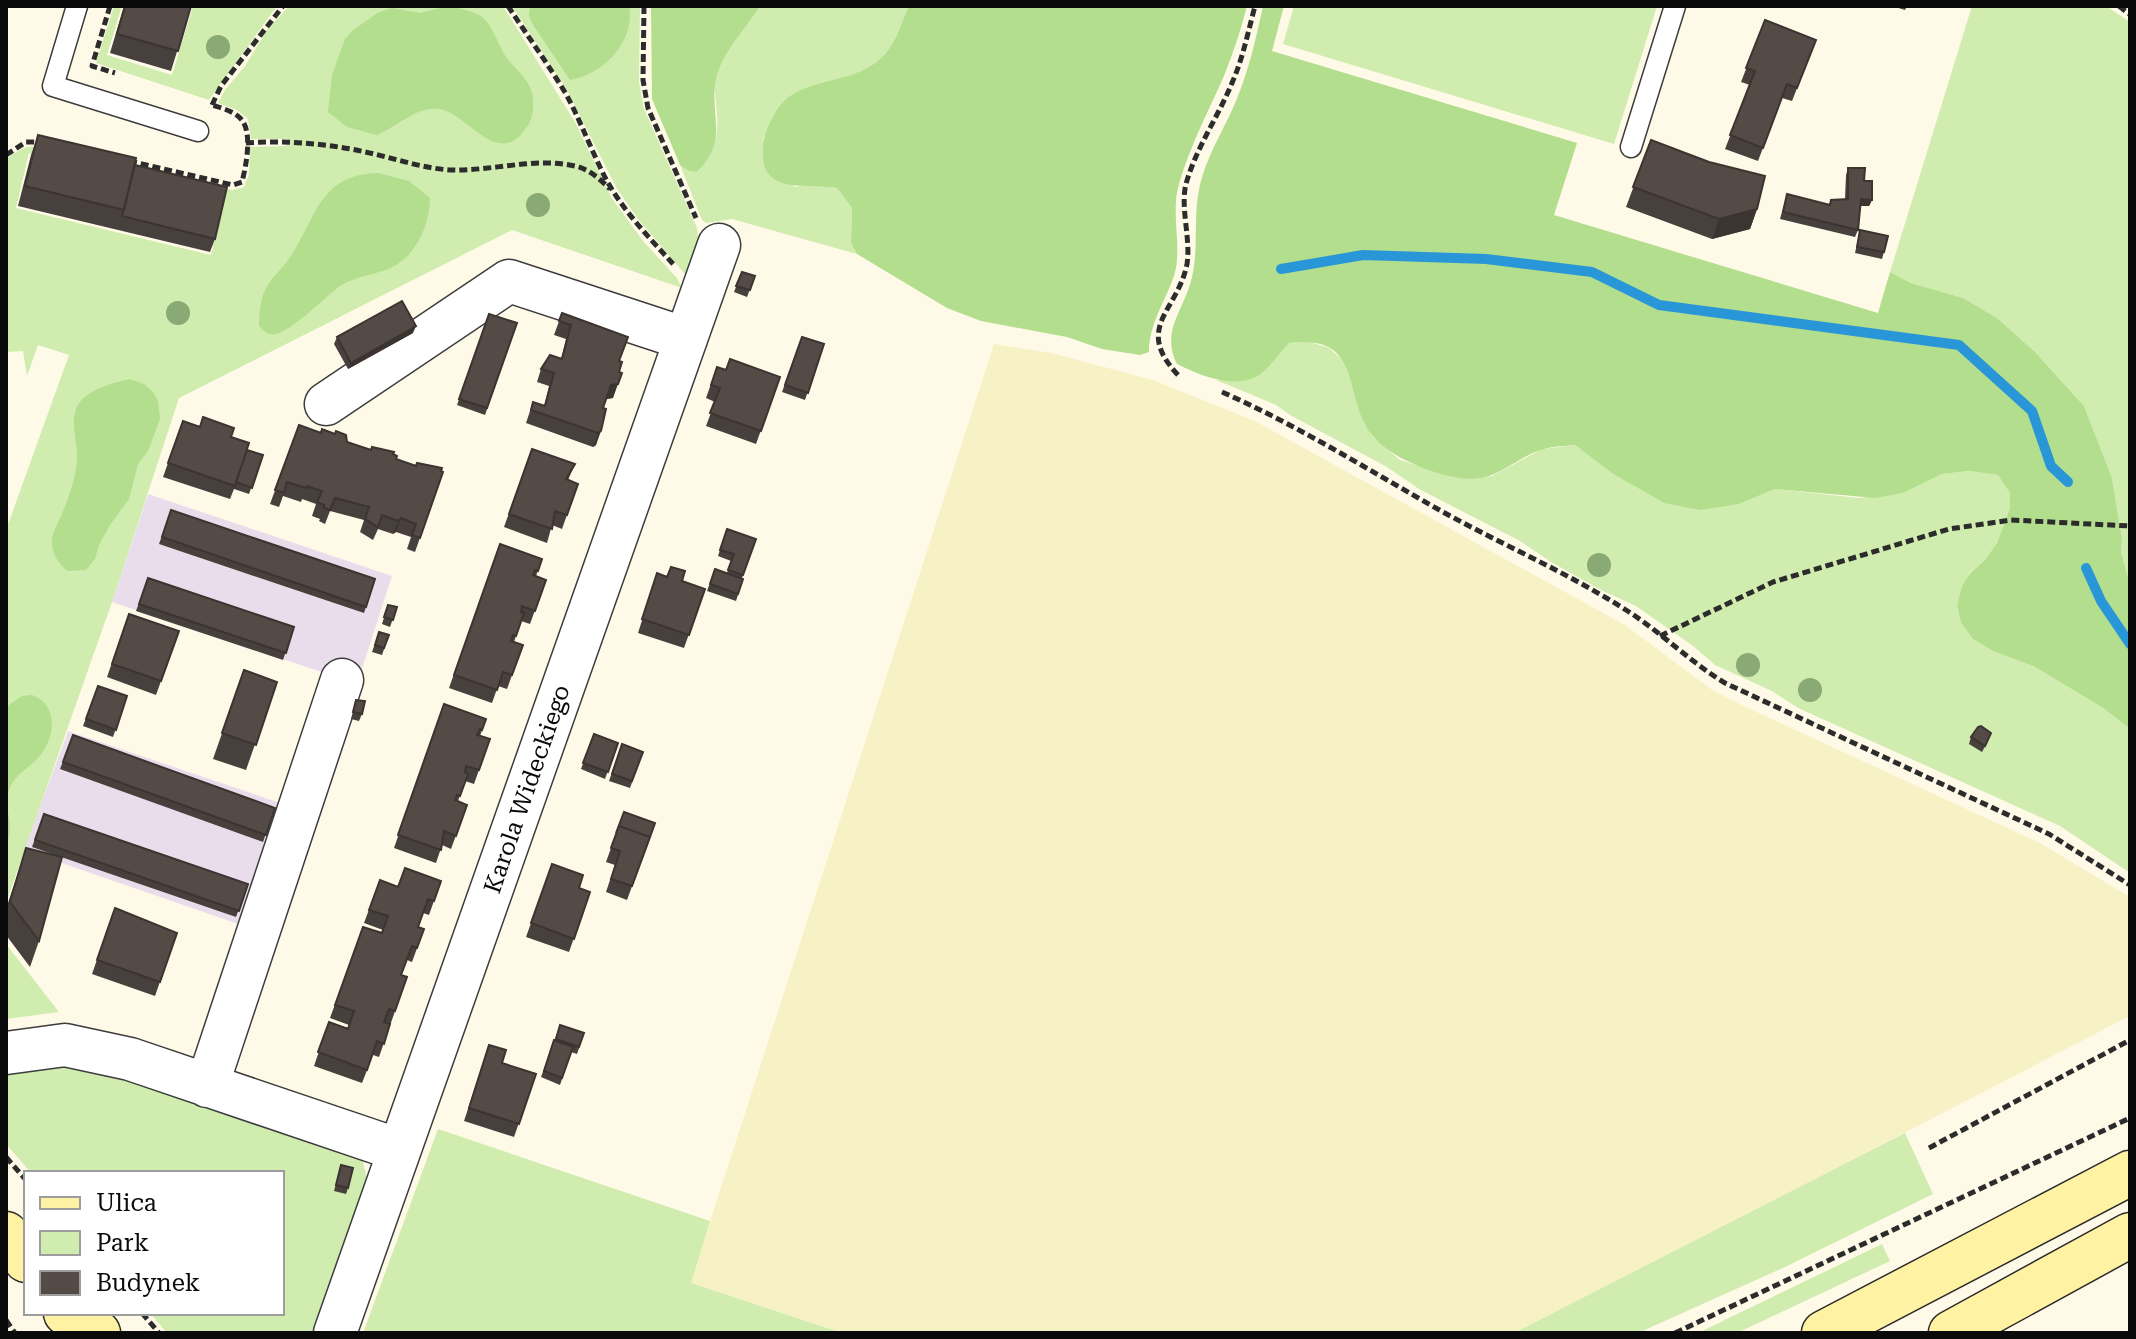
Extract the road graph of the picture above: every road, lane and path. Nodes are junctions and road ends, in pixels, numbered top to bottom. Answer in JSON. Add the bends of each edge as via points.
{"nodes":[{"id":1,"x":77,"y":6,"type":"edge"},
{"id":2,"x":283,"y":6,"type":"edge"},
{"id":3,"x":508,"y":6,"type":"edge"},
{"id":4,"x":644,"y":6,"type":"edge"},
{"id":5,"x":1255,"y":6,"type":"edge"},
{"id":6,"x":1675,"y":6,"type":"edge"},
{"id":7,"x":2119,"y":6,"type":"edge"},
{"id":8,"x":2129,"y":14,"type":"edge"},
{"id":9,"x":212,"y":105,"type":"dead end"},
{"id":10,"x":198,"y":131,"type":"dead end"},
{"id":11,"x":49,"y":143,"type":"edge"},
{"id":12,"x":246,"y":143,"type":"dead end"},
{"id":13,"x":1631,"y":147,"type":"dead end"},
{"id":14,"x":6,"y":155,"type":"edge"},
{"id":15,"x":124,"y":160,"type":"edge"},
{"id":16,"x":166,"y":169,"type":"junction"},
{"id":17,"x":164,"y":178,"type":"edge"},
{"id":18,"x":233,"y":185,"type":"dead end"},
{"id":19,"x":616,"y":194,"type":"junction"},
{"id":20,"x":709,"y":234,"type":"joint"},
{"id":21,"x":681,"y":275,"type":"dead end"},
{"id":22,"x":686,"y":339,"type":"junction"},
{"id":23,"x":1178,"y":375,"type":"dead end"},
{"id":24,"x":1222,"y":392,"type":"dead end"},
{"id":25,"x":326,"y":404,"type":"dead end"},
{"id":26,"x":2130,"y":526,"type":"edge"},
{"id":27,"x":1660,"y":636,"type":"junction"},
{"id":28,"x":342,"y":680,"type":"dead end"},
{"id":29,"x":2130,"y":885,"type":"edge"},
{"id":30,"x":2130,"y":1040,"type":"edge"},
{"id":31,"x":6,"y":1053,"type":"edge"},
{"id":32,"x":207,"y":1086,"type":"junction"},
{"id":33,"x":2130,"y":1118,"type":"edge"},
{"id":34,"x":1929,"y":1148,"type":"dead end"},
{"id":35,"x":399,"y":1150,"type":"junction"},
{"id":36,"x":6,"y":1157,"type":"edge"},
{"id":37,"x":2130,"y":1173,"type":"edge"},
{"id":38,"x":24,"y":1178,"type":"edge"},
{"id":39,"x":6,"y":1234,"type":"edge"},
{"id":40,"x":2130,"y":1235,"type":"edge"},
{"id":41,"x":24,"y":1257,"type":"edge"},
{"id":42,"x":69,"y":1315,"type":"edge"},
{"id":43,"x":144,"y":1315,"type":"edge"},
{"id":44,"x":6,"y":1320,"type":"edge"},
{"id":45,"x":15,"y":1333,"type":"edge"},
{"id":46,"x":98,"y":1333,"type":"edge"},
{"id":47,"x":159,"y":1333,"type":"edge"},
{"id":48,"x":335,"y":1333,"type":"edge"},
{"id":49,"x":1675,"y":1333,"type":"edge"},
{"id":50,"x":1824,"y":1333,"type":"edge"},
{"id":51,"x":1951,"y":1333,"type":"edge"}],
"edges":[{"from":1,"to":10,"type":"lane","via":[[53,86]]},
{"from":2,"to":9,"type":"path"},
{"from":3,"to":19,"type":"path","via":[[565,92]]},
{"from":4,"to":20,"type":"path","via":[[648,108]]},
{"from":5,"to":23,"type":"path","via":[[1244,52],[1185,187],[1187,263],[1158,331],[1163,359]]},
{"from":6,"to":13,"type":"lane"},
{"from":7,"to":8,"type":"path"},
{"from":11,"to":14,"type":"path","via":[[26,142]]},
{"from":12,"to":19,"type":"path","via":[[347,148],[452,170],[558,163],[594,174]]},
{"from":15,"to":16,"type":"path"},
{"from":16,"to":17,"type":"path"},
{"from":16,"to":18,"type":"path"},
{"from":19,"to":21,"type":"path"},
{"from":20,"to":22,"type":"street","name":"Karola Wideckiego"},
{"from":22,"to":25,"type":"street","via":[[509,281]]},
{"from":22,"to":35,"type":"street","name":"Karola Wideckiego"},
{"from":24,"to":27,"type":"path","via":[[1600,596]]},
{"from":26,"to":27,"type":"path","via":[[2011,520],[1949,529],[1773,582]]},
{"from":27,"to":29,"type":"path","via":[[1725,683],[2049,834]]},
{"from":28,"to":32,"type":"street"},
{"from":30,"to":34,"type":"path"},
{"from":31,"to":32,"type":"street","via":[[65,1045],[85,1048]]},
{"from":32,"to":35,"type":"street"},
{"from":33,"to":49,"type":"path"},
{"from":35,"to":48,"type":"street","name":"Karola Wideckiego"},
{"from":36,"to":38,"type":"path"},
{"from":37,"to":50,"type":"main road"},
{"from":39,"to":41,"type":"main road"},
{"from":40,"to":51,"type":"main road"},
{"from":42,"to":46,"type":"main road"},
{"from":43,"to":47,"type":"path"},
{"from":44,"to":45,"type":"path"}]}
